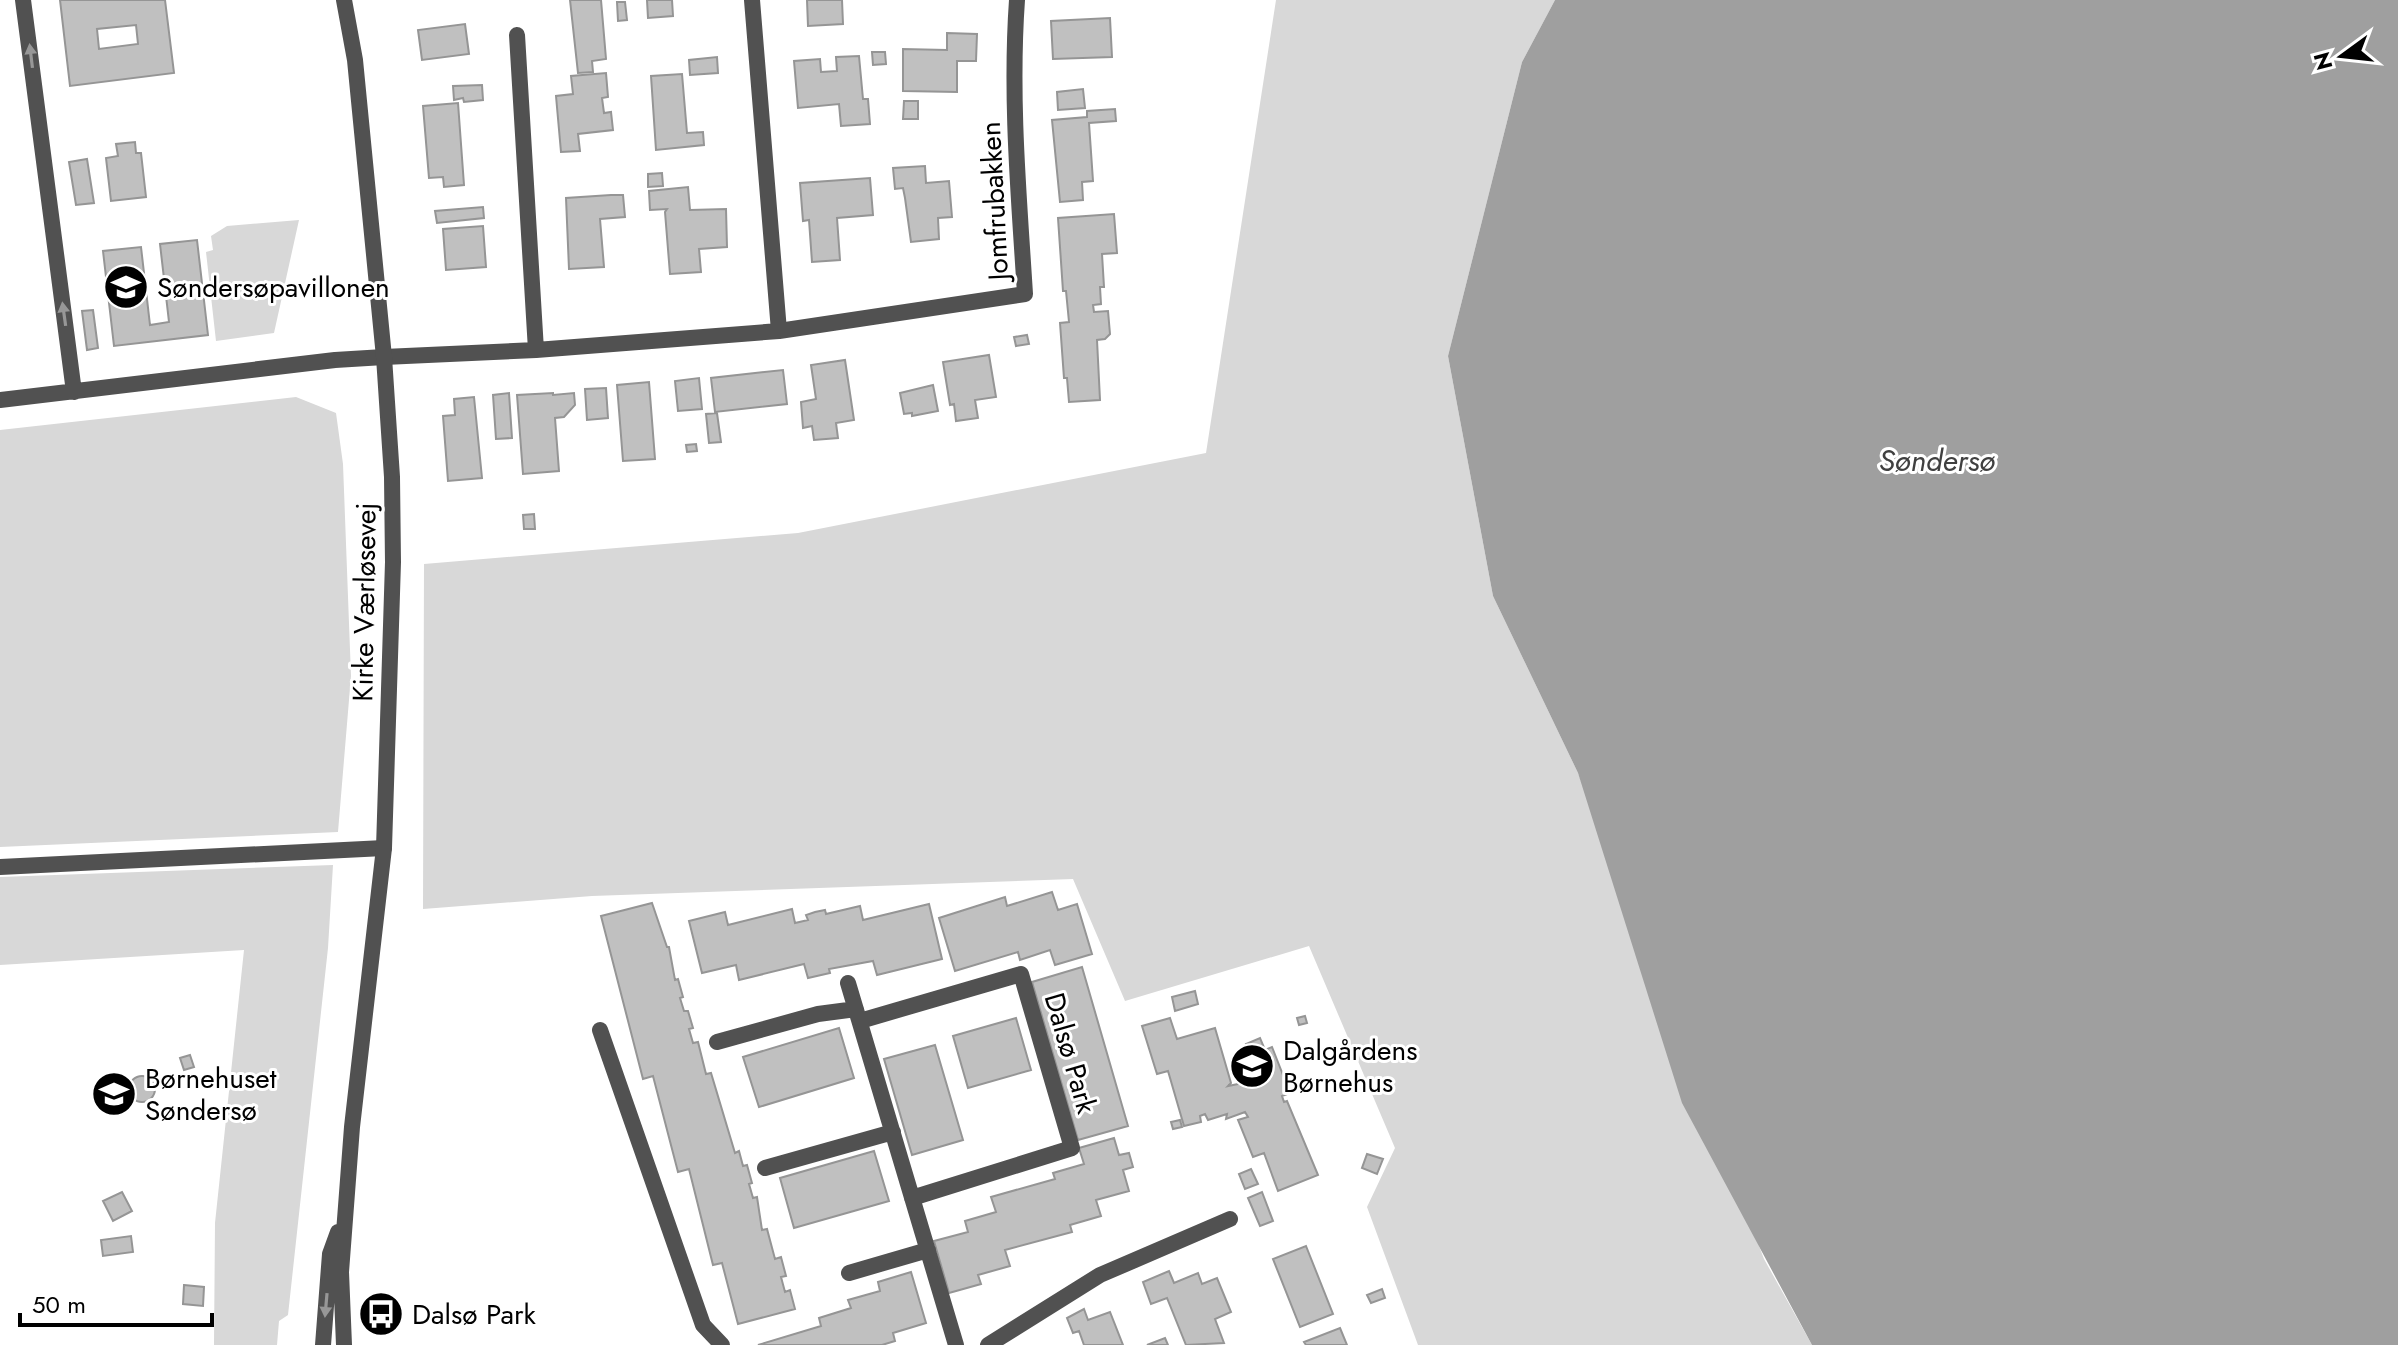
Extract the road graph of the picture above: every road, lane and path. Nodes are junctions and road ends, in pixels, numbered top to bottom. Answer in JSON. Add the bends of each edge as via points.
{"nodes":[{"id":1,"x":23,"y":0,"type":"edge"},
{"id":2,"x":344,"y":0,"type":"edge"},
{"id":3,"x":752,"y":0,"type":"edge"},
{"id":4,"x":1017,"y":0,"type":"edge"},
{"id":5,"x":517,"y":35,"type":"dead end"},
{"id":6,"x":779,"y":331,"type":"junction"},
{"id":7,"x":536,"y":350,"type":"junction"},
{"id":8,"x":384,"y":357,"type":"junction"},
{"id":9,"x":74,"y":392,"type":"junction"},
{"id":10,"x":0,"y":400,"type":"edge"},
{"id":11,"x":384,"y":848,"type":"junction"},
{"id":12,"x":0,"y":867,"type":"edge"},
{"id":13,"x":848,"y":983,"type":"dead end"},
{"id":14,"x":858,"y":1015,"type":"junction"},
{"id":15,"x":600,"y":1030,"type":"dead end"},
{"id":16,"x":717,"y":1042,"type":"dead end"},
{"id":17,"x":893,"y":1132,"type":"junction"},
{"id":18,"x":765,"y":1168,"type":"dead end"},
{"id":19,"x":912,"y":1198,"type":"junction"},
{"id":20,"x":345,"y":1212,"type":"junction"},
{"id":21,"x":1230,"y":1219,"type":"dead end"},
{"id":22,"x":928,"y":1250,"type":"junction"},
{"id":23,"x":849,"y":1273,"type":"dead end"},
{"id":24,"x":323,"y":1345,"type":"edge"},
{"id":25,"x":344,"y":1345,"type":"edge"},
{"id":26,"x":722,"y":1345,"type":"edge"},
{"id":27,"x":956,"y":1345,"type":"edge"},
{"id":28,"x":988,"y":1345,"type":"edge"}],
"edges":[{"from":9,"to":1,"type":"street","one_way":true},
{"from":2,"to":8,"type":"street","name":"Kirke Værløsevej","via":[[355,60]]},
{"from":3,"to":6,"type":"street"},
{"from":4,"to":6,"type":"street","name":"Jomfrubakken","via":[[1014,41],[1025,294]]},
{"from":5,"to":7,"type":"street"},
{"from":6,"to":7,"type":"street","name":"Jomfrubakken"},
{"from":7,"to":8,"type":"street","name":"Jomfrubakken"},
{"from":8,"to":9,"type":"street"},
{"from":8,"to":11,"type":"street","name":"Kirke Værløsevej","via":[[393,562]]},
{"from":9,"to":10,"type":"street"},
{"from":11,"to":12,"type":"street"},
{"from":11,"to":20,"type":"street","name":"Kirke Værløsevej"},
{"from":13,"to":14,"type":"street"},
{"from":14,"to":16,"type":"street","name":"Dalsø Park","via":[[818,1014]]},
{"from":14,"to":17,"type":"street"},
{"from":14,"to":19,"type":"street","name":"Dalsø Park","via":[[1021,974],[1072,1148]]},
{"from":15,"to":26,"type":"street","via":[[703,1325]]},
{"from":17,"to":18,"type":"street"},
{"from":17,"to":19,"type":"street"},
{"from":19,"to":22,"type":"street"},
{"from":20,"to":24,"type":"street","name":"Kirke Værløsevej","one_way":true,"via":[[330,1254]]},
{"from":20,"to":25,"type":"street","name":"Kirke Værløsevej"},
{"from":21,"to":28,"type":"street","via":[[1100,1275]]},
{"from":22,"to":23,"type":"street"},
{"from":22,"to":27,"type":"street"}]}
